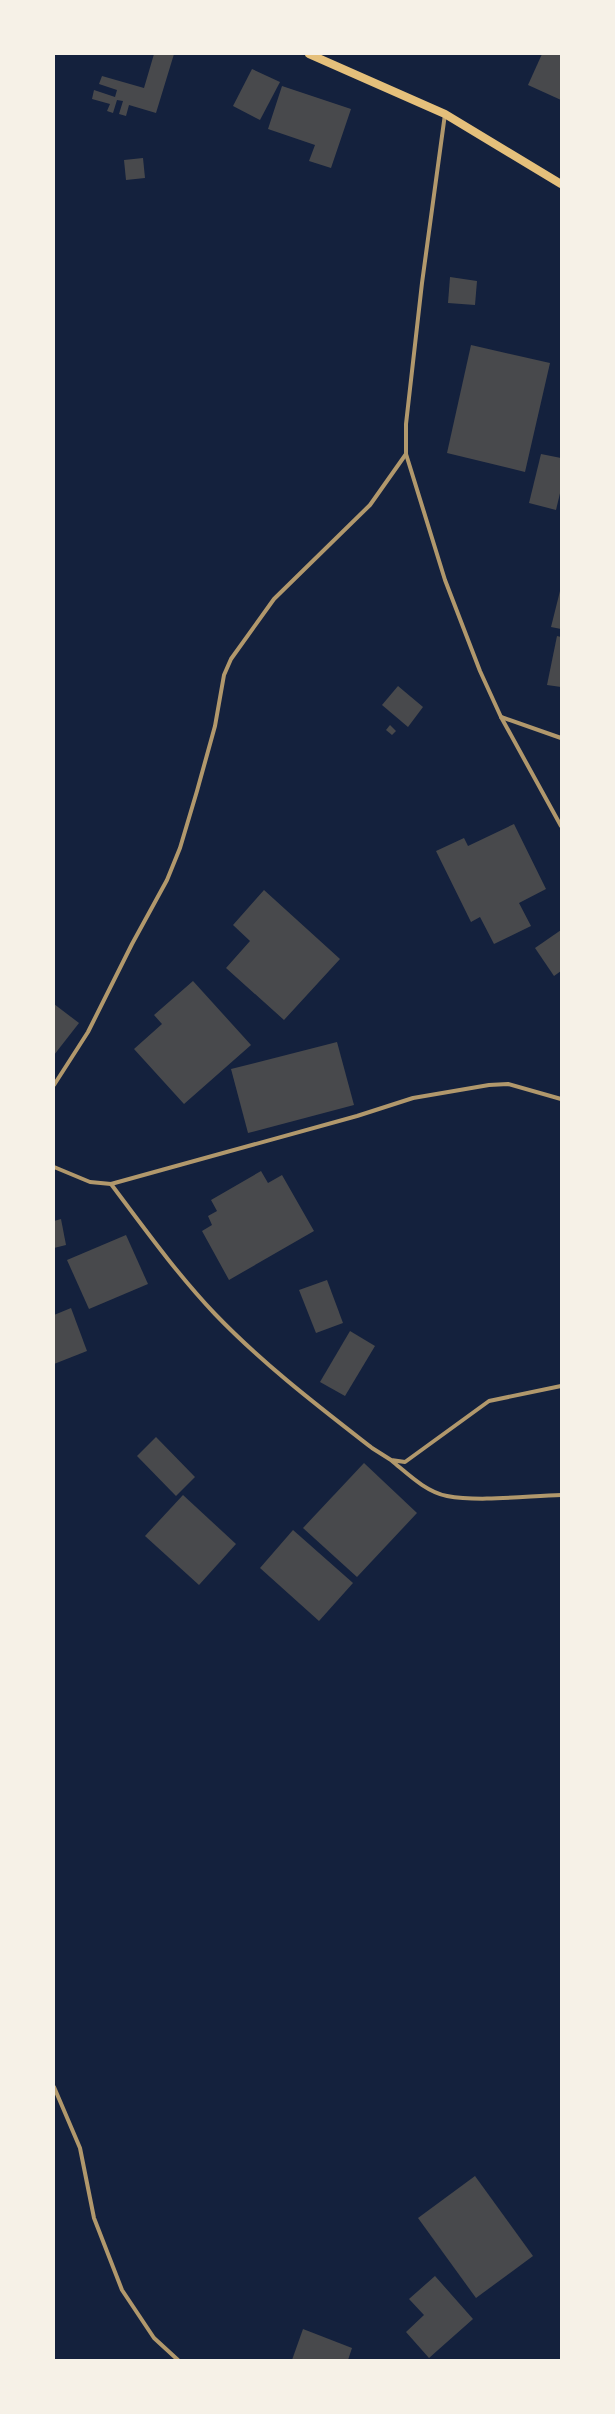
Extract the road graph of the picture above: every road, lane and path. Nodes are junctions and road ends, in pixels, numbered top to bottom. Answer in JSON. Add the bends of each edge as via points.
{"nodes":[{"id":1,"x":309,"y":54,"type":"edge"},
{"id":2,"x":322,"y":57,"type":"edge"},
{"id":3,"x":445,"y":114,"type":"junction"},
{"id":4,"x":561,"y":184,"type":"edge"},
{"id":5,"x":406,"y":454,"type":"junction"},
{"id":6,"x":501,"y":716,"type":"junction"},
{"id":7,"x":561,"y":738,"type":"edge"},
{"id":8,"x":561,"y":826,"type":"edge"},
{"id":9,"x":54,"y":1085,"type":"edge"},
{"id":10,"x":561,"y":1099,"type":"edge"},
{"id":11,"x":54,"y":1167,"type":"edge"},
{"id":12,"x":111,"y":1184,"type":"junction"},
{"id":13,"x":561,"y":1386,"type":"edge"},
{"id":14,"x":391,"y":1460,"type":"junction"},
{"id":15,"x":561,"y":1495,"type":"edge"},
{"id":16,"x":54,"y":2087,"type":"edge"},
{"id":17,"x":178,"y":2360,"type":"edge"}],
"edges":[{"from":1,"to":2,"type":"main road"},
{"from":2,"to":3,"type":"main road"},
{"from":3,"to":4,"type":"main road"},
{"from":3,"to":5,"type":"street","via":[[421,290],[406,424]]},
{"from":5,"to":6,"type":"street","via":[[445,580],[480,671]]},
{"from":5,"to":9,"type":"street","via":[[370,505],[274,599],[231,659],[224,675],[215,726],[197,791],[180,848],[167,880],[88,1032]]},
{"from":6,"to":7,"type":"street"},
{"from":6,"to":8,"type":"street"},
{"from":10,"to":12,"type":"street","via":[[508,1084],[413,1098]]},
{"from":11,"to":12,"type":"street","via":[[90,1182]]},
{"from":12,"to":14,"type":"street","via":[[215,1314],[259,1357],[372,1448]]},
{"from":13,"to":14,"type":"street","via":[[490,1401],[406,1462]]},
{"from":14,"to":15,"type":"street","via":[[422,1485],[446,1496],[474,1498]]},
{"from":16,"to":17,"type":"street","via":[[80,2148],[94,2218],[122,2290],[154,2338]]}]}
